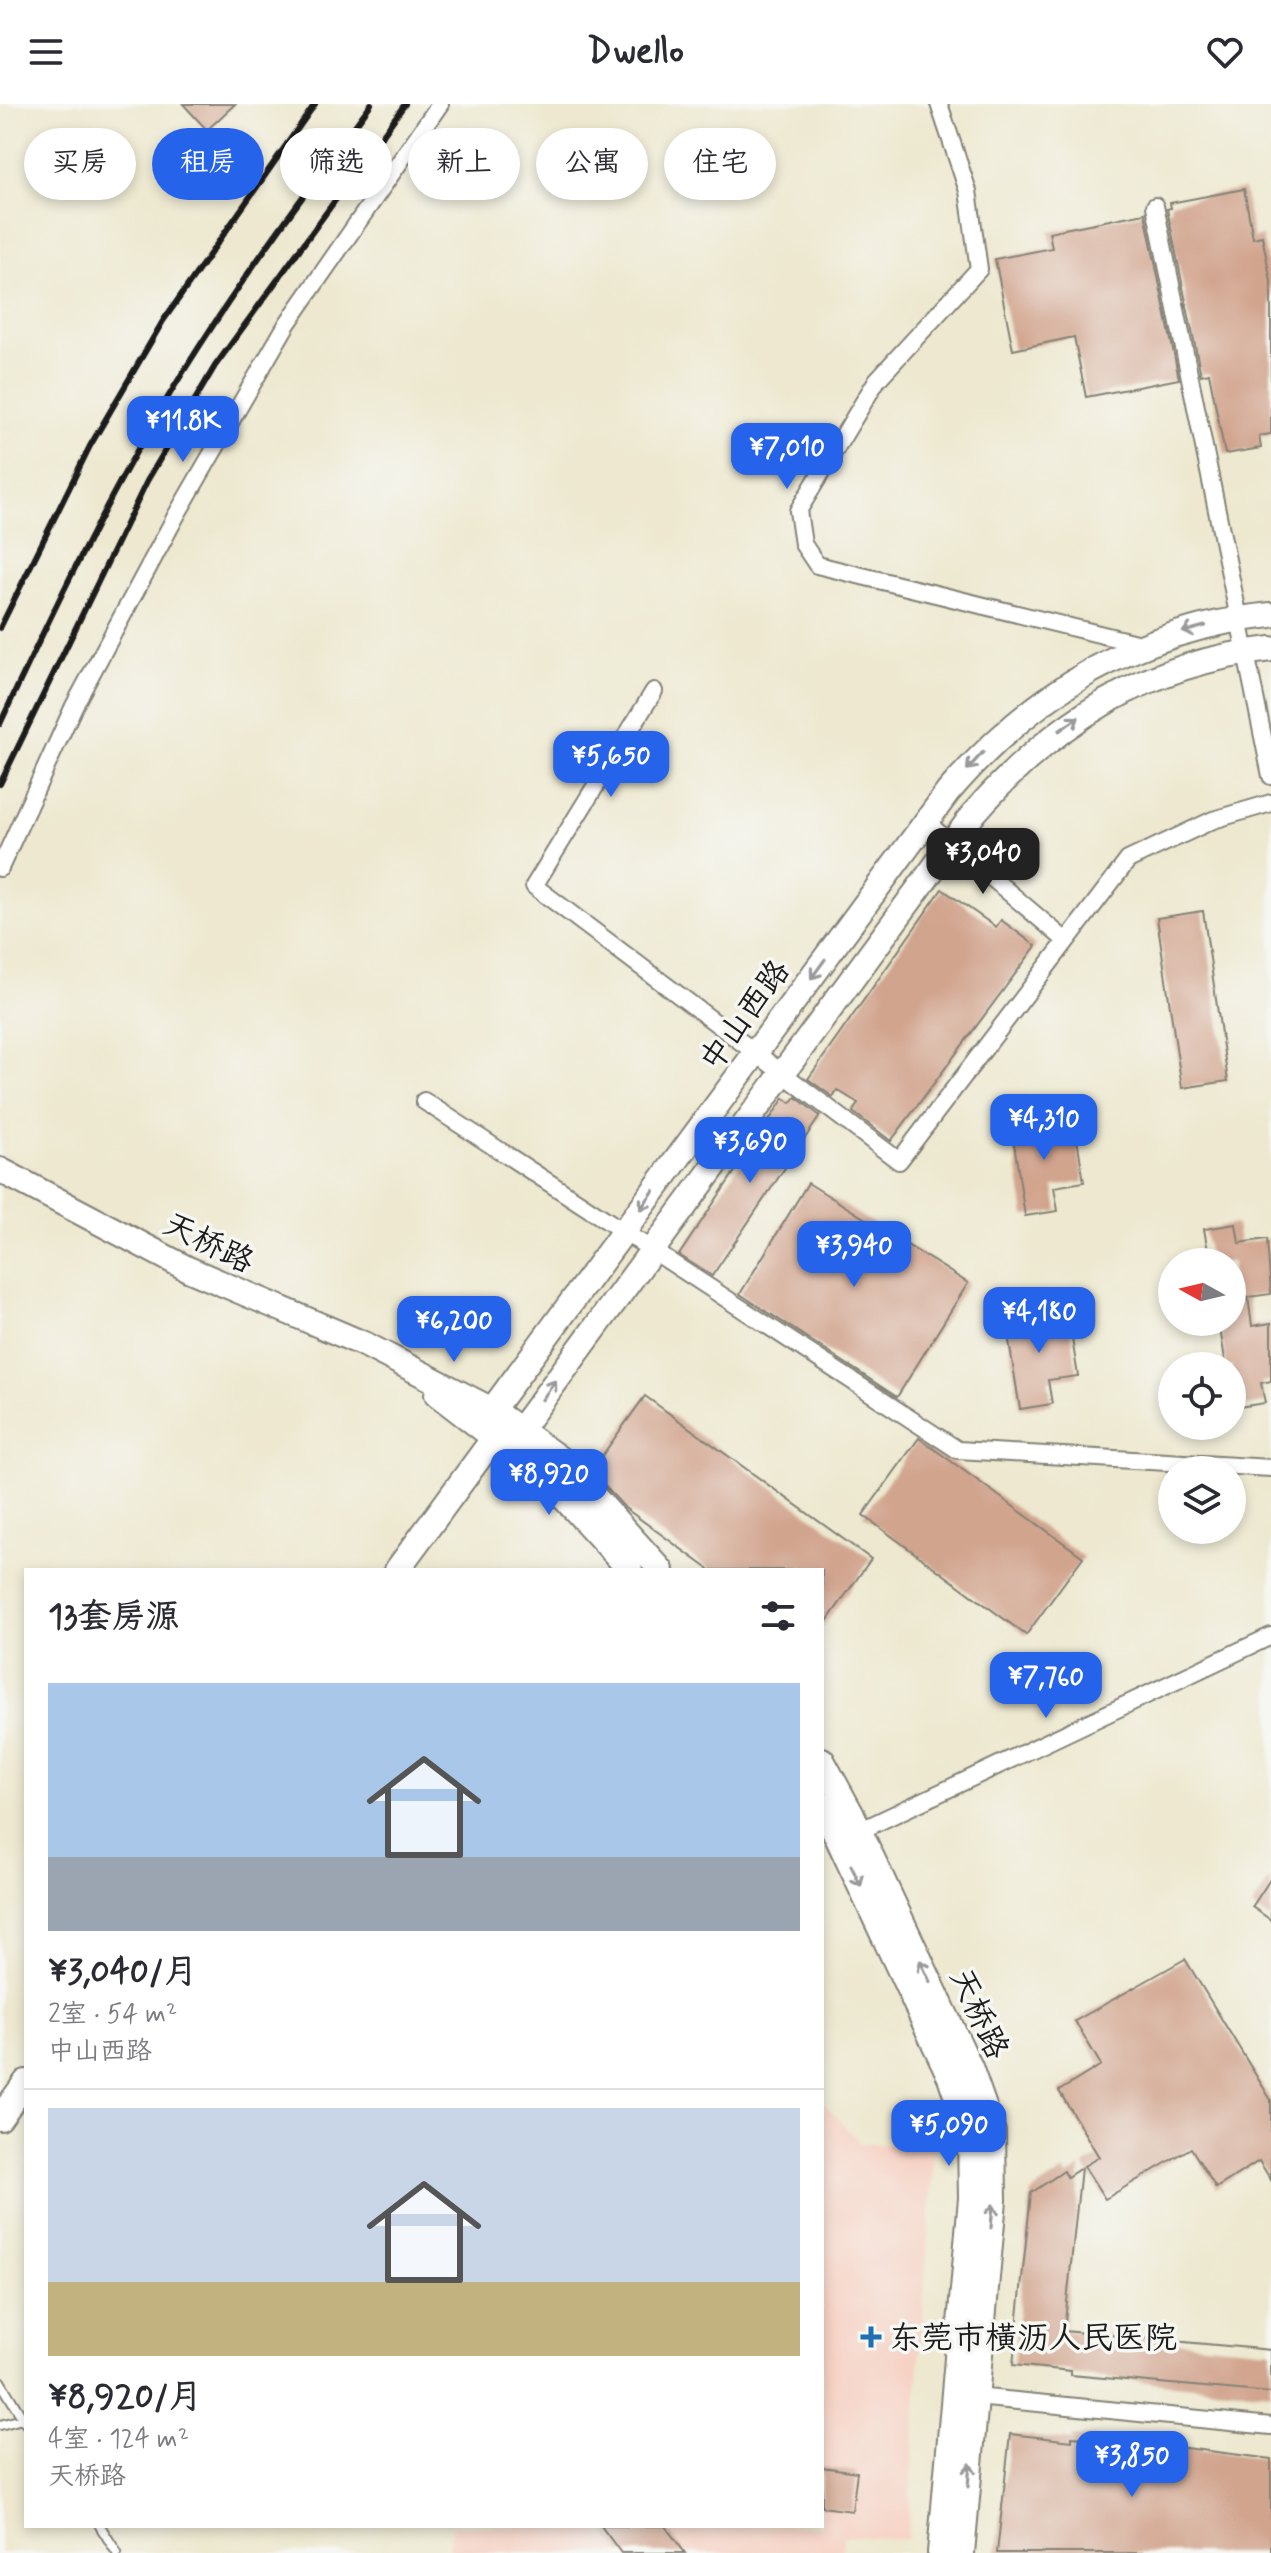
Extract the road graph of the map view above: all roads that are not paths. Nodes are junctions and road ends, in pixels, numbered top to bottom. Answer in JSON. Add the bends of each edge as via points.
{"nodes":[{"id":1,"x":440,"y":104,"type":"edge"},
{"id":2,"x":939,"y":104,"type":"edge"},
{"id":3,"x":1155,"y":206,"type":"dead end"},
{"id":4,"x":1271,"y":615,"type":"edge"},
{"id":5,"x":1239,"y":618,"type":"junction"},
{"id":6,"x":1144,"y":645,"type":"junction"},
{"id":7,"x":1271,"y":649,"type":"edge"},
{"id":8,"x":1245,"y":652,"type":"junction"},
{"id":9,"x":654,"y":691,"type":"dead end"},
{"id":10,"x":1271,"y":776,"type":"edge"},
{"id":11,"x":1271,"y":803,"type":"edge"},
{"id":12,"x":926,"y":822,"type":"junction"},
{"id":13,"x":952,"y":844,"type":"junction"},
{"id":14,"x":0,"y":868,"type":"edge"},
{"id":15,"x":1065,"y":940,"type":"junction"},
{"id":16,"x":756,"y":1053,"type":"junction"},
{"id":17,"x":783,"y":1073,"type":"junction"},
{"id":18,"x":424,"y":1101,"type":"dead end"},
{"id":19,"x":0,"y":1170,"type":"edge"},
{"id":20,"x":624,"y":1232,"type":"junction"},
{"id":21,"x":652,"y":1250,"type":"junction"},
{"id":22,"x":394,"y":1360,"type":"junction"},
{"id":23,"x":492,"y":1410,"type":"junction"},
{"id":24,"x":520,"y":1430,"type":"junction"},
{"id":25,"x":493,"y":1439,"type":"junction"},
{"id":26,"x":1271,"y":1468,"type":"edge"},
{"id":27,"x":398,"y":1568,"type":"edge"},
{"id":28,"x":628,"y":1568,"type":"edge"},
{"id":29,"x":659,"y":1568,"type":"edge"},
{"id":30,"x":1271,"y":1636,"type":"edge"},
{"id":31,"x":824,"y":1766,"type":"edge"},
{"id":32,"x":824,"y":1807,"type":"edge"},
{"id":33,"x":849,"y":1836,"type":"junction"},
{"id":34,"x":24,"y":2085,"type":"edge"},
{"id":35,"x":0,"y":2118,"type":"edge"},
{"id":36,"x":0,"y":2381,"type":"edge"},
{"id":37,"x":976,"y":2397,"type":"junction"},
{"id":38,"x":24,"y":2422,"type":"edge"},
{"id":39,"x":0,"y":2425,"type":"edge"},
{"id":40,"x":1271,"y":2426,"type":"edge"},
{"id":41,"x":101,"y":2528,"type":"edge"},
{"id":42,"x":117,"y":2553,"type":"edge"},
{"id":43,"x":940,"y":2553,"type":"edge"},
{"id":44,"x":962,"y":2553,"type":"edge"}],
"edges":[{"from":1,"to":14,"type":"street","via":[[287,324],[185,500],[74,706]]},
{"from":2,"to":6,"type":"street","via":[[968,191],[979,269],[877,380],[798,511],[803,544],[817,565]]},
{"from":3,"to":5,"type":"street"},
{"from":4,"to":5,"type":"main road","name":"中山西路"},
{"from":5,"to":6,"type":"main road","name":"中山西路","one_way":true},
{"from":5,"to":8,"type":"street"},
{"from":6,"to":12,"type":"main road","name":"中山西路","one_way":true,"via":[[1099,665],[1017,721]]},
{"from":7,"to":8,"type":"main road","name":"中山西路"},
{"from":8,"to":10,"type":"street"},
{"from":13,"to":8,"type":"main road","name":"中山西路","one_way":true,"via":[[1005,778],[1075,719],[1156,676]]},
{"from":9,"to":16,"type":"street","via":[[534,886]]},
{"from":11,"to":15,"type":"street","via":[[1213,820],[1128,860]]},
{"from":12,"to":13,"type":"street"},
{"from":12,"to":16,"type":"main road","name":"中山西路","one_way":true},
{"from":13,"to":15,"type":"street"},
{"from":13,"to":17,"type":"main road","name":"中山西路"},
{"from":15,"to":17,"type":"street","via":[[899,1161]]},
{"from":16,"to":17,"type":"street"},
{"from":16,"to":20,"type":"main road","name":"中山西路","one_way":true},
{"from":17,"to":21,"type":"main road","name":"中山西路"},
{"from":18,"to":20,"type":"street"},
{"from":19,"to":22,"type":"main road","name":"天桥路","via":[[209,1280]]},
{"from":20,"to":21,"type":"street"},
{"from":20,"to":23,"type":"main road","name":"中山西路"},
{"from":24,"to":21,"type":"main road","name":"中山西路","one_way":true},
{"from":21,"to":26,"type":"street","via":[[958,1450]]},
{"from":22,"to":23,"type":"main road","name":"天桥路"},
{"from":22,"to":25,"type":"main road","name":"天桥路"},
{"from":23,"to":24,"type":"main road","name":"天桥路"},
{"from":23,"to":25,"type":"main road"},
{"from":24,"to":25,"type":"main road"},
{"from":24,"to":29,"type":"main road","name":"天桥路","via":[[560,1459]]},
{"from":25,"to":27,"type":"main road"},
{"from":25,"to":28,"type":"main road","name":"天桥路","via":[[545,1477]]},
{"from":30,"to":33,"type":"street"},
{"from":31,"to":33,"type":"main road","name":"天桥路"},
{"from":32,"to":33,"type":"main road","name":"天桥路"},
{"from":37,"to":33,"type":"main road","name":"天桥路","one_way":true,"via":[[994,2200],[993,2132],[970,2067]]},
{"from":33,"to":43,"type":"main road","name":"天桥路","one_way":true,"via":[[970,2136],[971,2198]]},
{"from":34,"to":35,"type":"main road"},
{"from":36,"to":38,"type":"lane"},
{"from":37,"to":40,"type":"street"},
{"from":44,"to":37,"type":"main road","name":"天桥路","one_way":true},
{"from":38,"to":39,"type":"lane"},
{"from":41,"to":42,"type":"lane"}]}
